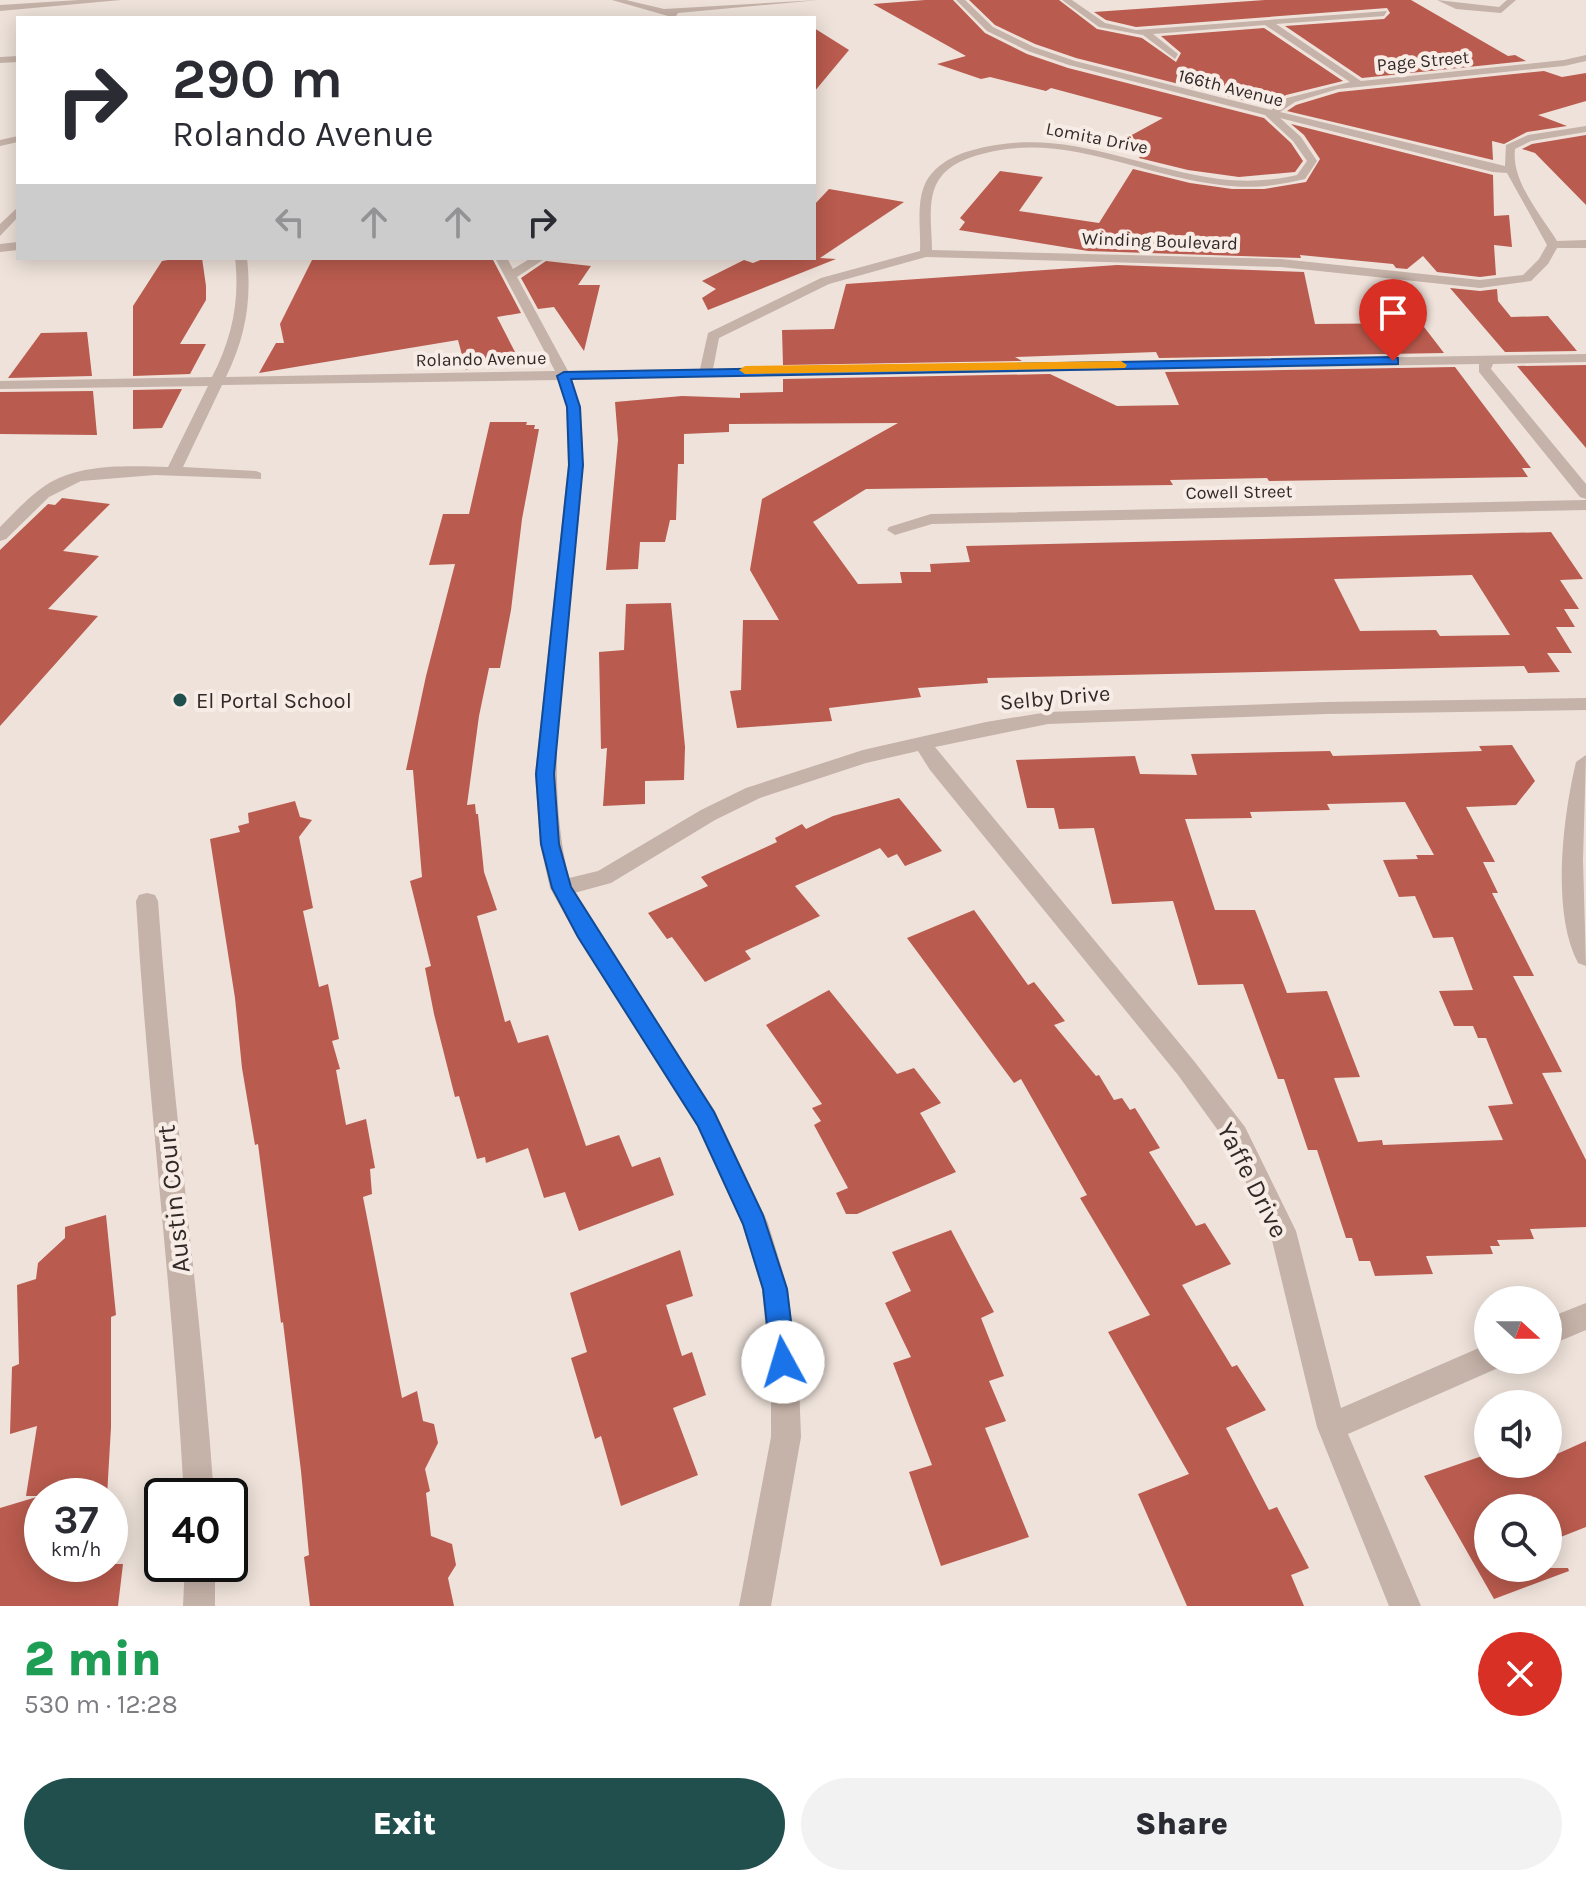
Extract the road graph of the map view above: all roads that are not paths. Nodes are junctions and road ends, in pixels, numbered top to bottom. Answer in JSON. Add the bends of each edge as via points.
{"nodes":[{"id":1,"x":117,"y":0,"type":"edge"},
{"id":2,"x":616,"y":0,"type":"edge"},
{"id":3,"x":815,"y":0,"type":"edge"},
{"id":4,"x":960,"y":0,"type":"edge"},
{"id":5,"x":1066,"y":0,"type":"edge"},
{"id":6,"x":1441,"y":0,"type":"edge"},
{"id":7,"x":1512,"y":0,"type":"edge"},
{"id":8,"x":69,"y":2,"type":"edge"},
{"id":9,"x":0,"y":8,"type":"edge"},
{"id":10,"x":664,"y":12,"type":"junction"},
{"id":11,"x":1384,"y":13,"type":"dead end"},
{"id":12,"x":678,"y":16,"type":"edge"},
{"id":13,"x":1266,"y":22,"type":"junction"},
{"id":14,"x":1146,"y":33,"type":"junction"},
{"id":15,"x":1175,"y":56,"type":"dead end"},
{"id":16,"x":1586,"y":58,"type":"edge"},
{"id":17,"x":1358,"y":83,"type":"junction"},
{"id":18,"x":1270,"y":115,"type":"junction"},
{"id":19,"x":1586,"y":129,"type":"edge"},
{"id":20,"x":1510,"y":170,"type":"junction"},
{"id":21,"x":16,"y":212,"type":"edge"},
{"id":22,"x":0,"y":232,"type":"edge"},
{"id":23,"x":1586,"y":244,"type":"edge"},
{"id":24,"x":1553,"y":245,"type":"junction"},
{"id":25,"x":926,"y":253,"type":"junction"},
{"id":26,"x":241,"y":260,"type":"edge"},
{"id":27,"x":532,"y":260,"type":"edge"},
{"id":28,"x":506,"y":266,"type":"edge"},
{"id":29,"x":1586,"y":358,"type":"edge"},
{"id":30,"x":1487,"y":360,"type":"junction"},
{"id":31,"x":706,"y":371,"type":"junction"},
{"id":32,"x":564,"y":376,"type":"junction"},
{"id":33,"x":217,"y":381,"type":"junction"},
{"id":34,"x":0,"y":385,"type":"edge"},
{"id":35,"x":174,"y":471,"type":"junction"},
{"id":36,"x":256,"y":476,"type":"dead end"},
{"id":37,"x":1586,"y":494,"type":"edge"},
{"id":38,"x":1586,"y":505,"type":"edge"},
{"id":39,"x":895,"y":530,"type":"dead end"},
{"id":40,"x":0,"y":536,"type":"edge"},
{"id":41,"x":1586,"y":704,"type":"edge"},
{"id":42,"x":923,"y":743,"type":"junction"},
{"id":43,"x":1586,"y":762,"type":"edge"},
{"id":44,"x":561,"y":888,"type":"junction"},
{"id":45,"x":147,"y":901,"type":"dead end"},
{"id":46,"x":1586,"y":957,"type":"edge"},
{"id":47,"x":1586,"y":1316,"type":"edge"},
{"id":48,"x":1562,"y":1326,"type":"edge"},
{"id":49,"x":1474,"y":1364,"type":"edge"},
{"id":50,"x":1331,"y":1427,"type":"junction"},
{"id":51,"x":198,"y":1478,"type":"edge"},
{"id":52,"x":200,"y":1582,"type":"edge"},
{"id":53,"x":199,"y":1606,"type":"edge"},
{"id":54,"x":755,"y":1606,"type":"edge"},
{"id":55,"x":1405,"y":1606,"type":"edge"}],
"edges":[{"from":1,"to":8,"type":"street"},
{"from":2,"to":10,"type":"street"},
{"from":3,"to":10,"type":"street"},
{"from":4,"to":18,"type":"street","name":"166th Avenue","via":[[990,29],[1031,49]]},
{"from":5,"to":14,"type":"street","via":[[1102,25]]},
{"from":6,"to":7,"type":"street","via":[[1501,10]]},
{"from":8,"to":9,"type":"street"},
{"from":10,"to":12,"type":"street"},
{"from":11,"to":13,"type":"street"},
{"from":13,"to":14,"type":"street"},
{"from":13,"to":17,"type":"street"},
{"from":14,"to":15,"type":"street"},
{"from":16,"to":17,"type":"street","name":"Page Street"},
{"from":17,"to":18,"type":"street","name":"Page Street","via":[[1308,94]]},
{"from":18,"to":20,"type":"street","name":"166th Avenue"},
{"from":18,"to":25,"type":"street","name":"Lomita Drive","via":[[1312,161],[1301,177],[1254,186],[1185,176],[1078,149],[1023,143],[985,147],[949,162],[930,186]]},
{"from":19,"to":20,"type":"street","via":[[1528,138],[1510,147]]},
{"from":20,"to":24,"type":"street"},
{"from":21,"to":22,"type":"street"},
{"from":23,"to":24,"type":"street"},
{"from":24,"to":25,"type":"street","name":"Winding Boulevard","via":[[1527,278],[1480,284],[1281,263]]},
{"from":25,"to":31,"type":"street","name":"Winding Boulevard","via":[[825,281],[713,336]]},
{"from":26,"to":33,"type":"street","via":[[241,317]]},
{"from":27,"to":28,"type":"street"},
{"from":28,"to":32,"type":"street"},
{"from":29,"to":30,"type":"street","name":"Rolando Avenue"},
{"from":30,"to":31,"type":"street","name":"Rolando Avenue"},
{"from":30,"to":37,"type":"street","via":[[1484,369]]},
{"from":31,"to":32,"type":"street","name":"Rolando Avenue"},
{"from":32,"to":33,"type":"street","name":"Rolando Avenue"},
{"from":32,"to":44,"type":"street","via":[[574,407],[576,465],[545,774],[550,844]]},
{"from":33,"to":34,"type":"street","name":"Rolando Avenue"},
{"from":33,"to":35,"type":"street"},
{"from":35,"to":36,"type":"street"},
{"from":35,"to":40,"type":"street","via":[[81,476],[59,483]]},
{"from":38,"to":39,"type":"street","name":"Cowell Street","via":[[931,519]]},
{"from":41,"to":42,"type":"street","name":"Selby Drive","via":[[1048,718]]},
{"from":42,"to":44,"type":"street","name":"Selby Drive","via":[[753,793],[604,877]]},
{"from":42,"to":50,"type":"street","name":"Yaffe Drive","via":[[1236,1135],[1283,1231]]},
{"from":43,"to":46,"type":"street","via":[[1573,838],[1572,898]]},
{"from":44,"to":54,"type":"street","via":[[706,1119],[755,1223],[775,1289],[786,1437]]},
{"from":45,"to":51,"type":"street","name":"Austin Court"},
{"from":47,"to":48,"type":"street"},
{"from":49,"to":50,"type":"street"},
{"from":50,"to":55,"type":"street","name":"Yaffe Drive"},
{"from":52,"to":53,"type":"street"}]}
